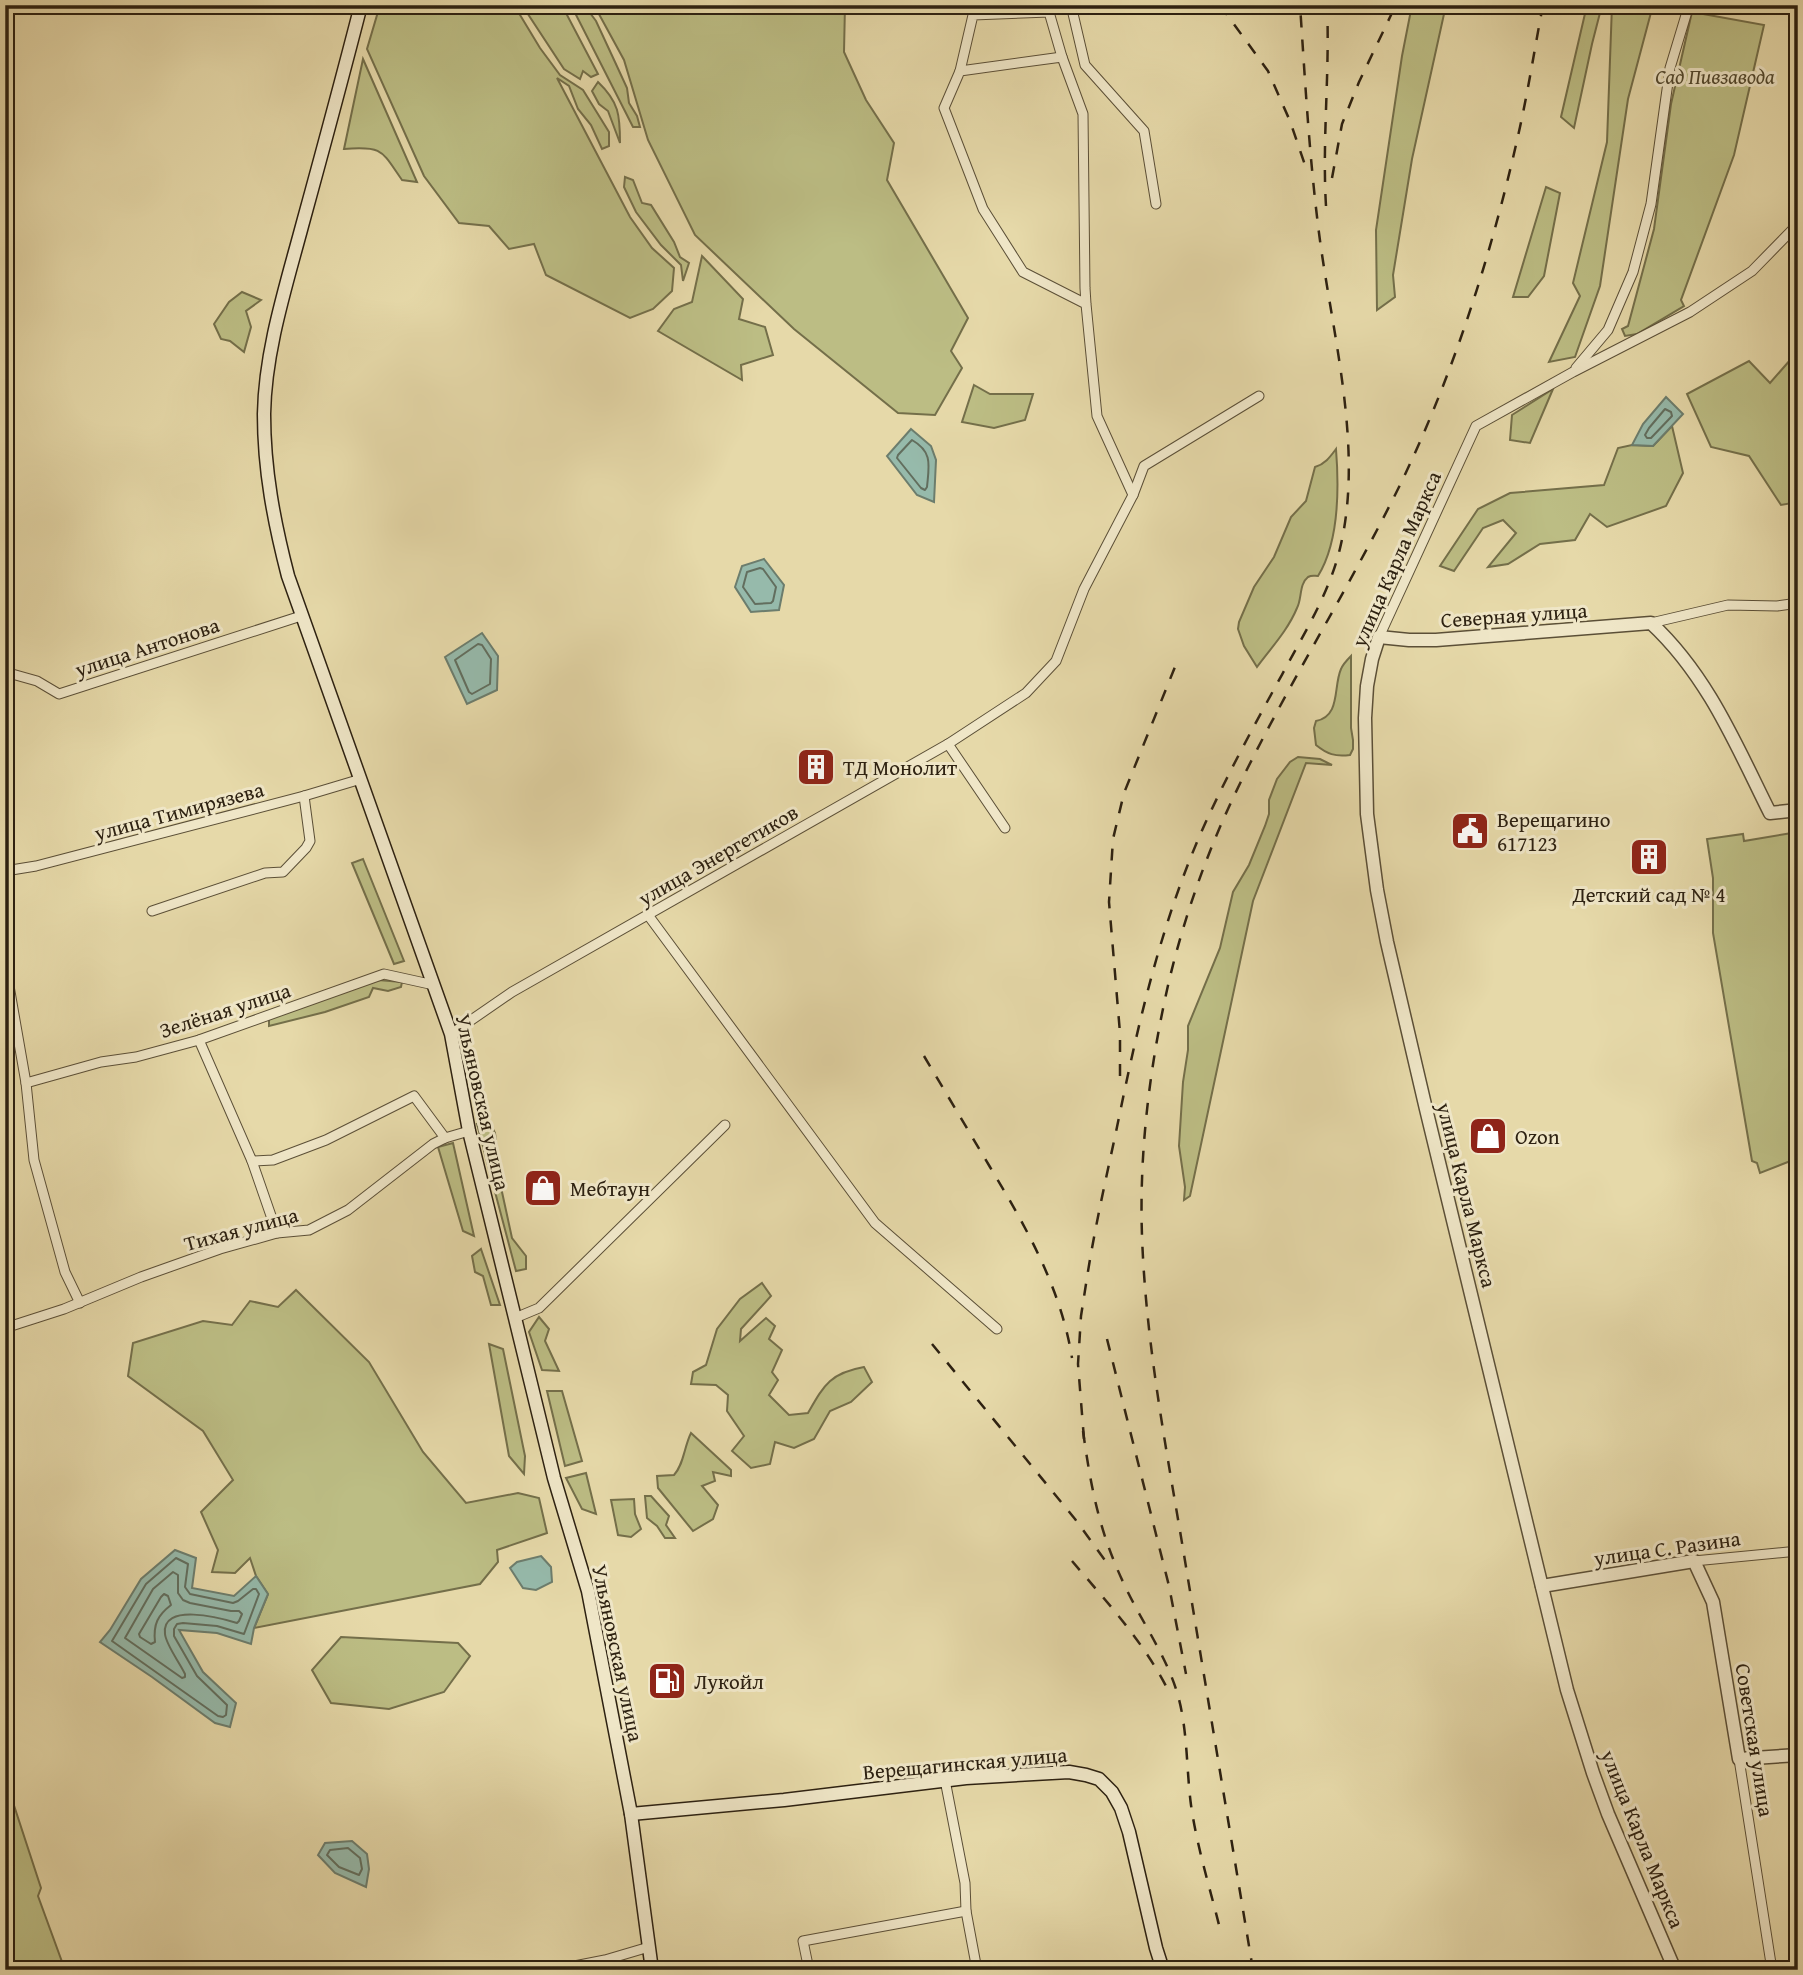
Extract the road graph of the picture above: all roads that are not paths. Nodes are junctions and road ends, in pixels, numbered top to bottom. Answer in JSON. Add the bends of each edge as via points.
{"nodes":[{"id":1,"x":361,"y":5,"type":"edge"},
{"id":2,"x":1071,"y":5,"type":"edge"},
{"id":3,"x":1689,"y":5,"type":"edge"},
{"id":4,"x":1062,"y":57,"type":"junction"},
{"id":5,"x":960,"y":71,"type":"junction"},
{"id":6,"x":1156,"y":204,"type":"dead end"},
{"id":7,"x":1798,"y":224,"type":"edge"},
{"id":8,"x":1086,"y":304,"type":"junction"},
{"id":9,"x":1573,"y":372,"type":"junction"},
{"id":10,"x":1259,"y":396,"type":"dead end"},
{"id":11,"x":1133,"y":495,"type":"junction"},
{"id":12,"x":1798,"y":603,"type":"edge"},
{"id":13,"x":301,"y":616,"type":"junction"},
{"id":14,"x":1651,"y":623,"type":"junction"},
{"id":15,"x":1379,"y":637,"type":"junction"},
{"id":16,"x":5,"y":672,"type":"edge"},
{"id":17,"x":948,"y":744,"type":"junction"},
{"id":18,"x":361,"y":779,"type":"junction"},
{"id":19,"x":304,"y":796,"type":"junction"},
{"id":20,"x":1798,"y":810,"type":"edge"},
{"id":21,"x":1005,"y":828,"type":"dead end"},
{"id":22,"x":5,"y":871,"type":"edge"},
{"id":23,"x":152,"y":911,"type":"dead end"},
{"id":24,"x":648,"y":915,"type":"junction"},
{"id":25,"x":5,"y":963,"type":"edge"},
{"id":26,"x":433,"y":985,"type":"junction"},
{"id":27,"x":451,"y":1034,"type":"junction"},
{"id":28,"x":199,"y":1040,"type":"junction"},
{"id":29,"x":26,"y":1083,"type":"junction"},
{"id":30,"x":725,"y":1125,"type":"dead end"},
{"id":31,"x":469,"y":1131,"type":"junction"},
{"id":32,"x":445,"y":1138,"type":"junction"},
{"id":33,"x":252,"y":1161,"type":"junction"},
{"id":34,"x":277,"y":1233,"type":"junction"},
{"id":35,"x":80,"y":1303,"type":"junction"},
{"id":36,"x":515,"y":1318,"type":"junction"},
{"id":37,"x":5,"y":1328,"type":"edge"},
{"id":38,"x":997,"y":1329,"type":"dead end"},
{"id":39,"x":1798,"y":1551,"type":"edge"},
{"id":40,"x":1694,"y":1562,"type":"junction"},
{"id":41,"x":1542,"y":1586,"type":"junction"},
{"id":42,"x":1798,"y":1755,"type":"edge"},
{"id":43,"x":1739,"y":1759,"type":"junction"},
{"id":44,"x":945,"y":1780,"type":"junction"},
{"id":45,"x":631,"y":1814,"type":"junction"},
{"id":46,"x":966,"y":1910,"type":"junction"},
{"id":47,"x":649,"y":1947,"type":"junction"},
{"id":48,"x":554,"y":1970,"type":"edge"},
{"id":49,"x":652,"y":1970,"type":"edge"},
{"id":50,"x":808,"y":1970,"type":"edge"},
{"id":51,"x":977,"y":1970,"type":"edge"},
{"id":52,"x":1163,"y":1970,"type":"edge"},
{"id":53,"x":1675,"y":1970,"type":"edge"},
{"id":54,"x":1772,"y":1970,"type":"edge"}],
"edges":[{"from":1,"to":13,"type":"main road","name":"Ульяновская улица","via":[[285,289],[267,375],[267,484]]},
{"from":2,"to":6,"type":"street","via":[[1084,65],[1144,131]]},
{"from":3,"to":9,"type":"street","via":[[1671,68],[1651,204],[1633,272],[1608,330]]},
{"from":4,"to":5,"type":"street"},
{"from":4,"to":5,"type":"street","via":[[1049,12],[973,15]]},
{"from":4,"to":8,"type":"street","via":[[1083,114]]},
{"from":5,"to":8,"type":"street","via":[[944,108],[984,209],[1023,272]]},
{"from":7,"to":9,"type":"street","via":[[1752,271],[1690,312]]},
{"from":8,"to":11,"type":"street","via":[[1097,416]]},
{"from":9,"to":15,"type":"street","name":"улица Карла Маркса","via":[[1476,426]]},
{"from":10,"to":11,"type":"street","name":"улица Энергетиков","via":[[1144,466]]},
{"from":11,"to":17,"type":"street","name":"улица Энергетиков","via":[[1084,589],[1056,661],[1026,693]]},
{"from":12,"to":14,"type":"street","name":"Северная улица","via":[[1728,605]]},
{"from":13,"to":16,"type":"street","name":"улица Антонова","via":[[59,694],[37,681]]},
{"from":13,"to":18,"type":"main road","name":"Ульяновская улица"},
{"from":14,"to":15,"type":"main road","name":"Северная улица","via":[[1436,640]]},
{"from":14,"to":20,"type":"main road","via":[[1669,639],[1713,699],[1770,813]]},
{"from":15,"to":41,"type":"main road","name":"улица Карла Маркса","via":[[1365,718],[1367,814],[1377,890]]},
{"from":17,"to":21,"type":"street"},
{"from":17,"to":24,"type":"street","name":"улица Энергетиков"},
{"from":18,"to":19,"type":"street","name":"улица Тимирязева"},
{"from":18,"to":26,"type":"main road","name":"Ульяновская улица"},
{"from":19,"to":22,"type":"street","name":"улица Тимирязева"},
{"from":19,"to":23,"type":"street","via":[[310,841],[283,872],[265,873]]},
{"from":24,"to":27,"type":"street","name":"улица Энергетиков","via":[[512,992]]},
{"from":24,"to":38,"type":"street","via":[[875,1223]]},
{"from":25,"to":29,"type":"street"},
{"from":26,"to":27,"type":"main road","name":"Ульяновская улица"},
{"from":26,"to":28,"type":"street","name":"Зелёная улица","via":[[384,974]]},
{"from":27,"to":31,"type":"main road","name":"Ульяновская улица"},
{"from":28,"to":29,"type":"street","name":"Зелёная улица"},
{"from":28,"to":33,"type":"street"},
{"from":29,"to":35,"type":"street","via":[[34,1160],[65,1272]]},
{"from":30,"to":36,"type":"street","via":[[539,1308]]},
{"from":31,"to":32,"type":"street","name":"Тихая улица"},
{"from":31,"to":36,"type":"main road","name":"Ульяновская улица"},
{"from":32,"to":33,"type":"street","via":[[414,1096],[326,1140],[273,1160]]},
{"from":32,"to":34,"type":"street","name":"Тихая улица","via":[[348,1210],[309,1230]]},
{"from":33,"to":34,"type":"street"},
{"from":34,"to":35,"type":"street","name":"Тихая улица","via":[[141,1276]]},
{"from":35,"to":37,"type":"street","name":"Тихая улица"},
{"from":36,"to":45,"type":"main road","name":"Ульяновская улица","via":[[587,1591]]},
{"from":39,"to":40,"type":"street","name":"улица С. Разина"},
{"from":40,"to":41,"type":"main road","name":"улица С. Разина"},
{"from":40,"to":43,"type":"main road","name":"Советская улица","via":[[1713,1602]]},
{"from":41,"to":53,"type":"main road","name":"улица Карла Маркса","via":[[1592,1773]]},
{"from":42,"to":43,"type":"main road"},
{"from":43,"to":54,"type":"street","name":"Советская улица"},
{"from":44,"to":45,"type":"main road","name":"Верещагинская улица"},
{"from":44,"to":46,"type":"street"},
{"from":44,"to":52,"type":"main road","name":"Верещагинская улица","via":[[1069,1772],[1099,1779],[1121,1808]]},
{"from":45,"to":47,"type":"main road","name":"Ульяновская улица"},
{"from":46,"to":50,"type":"street","via":[[803,1941]]},
{"from":46,"to":51,"type":"street"},
{"from":47,"to":48,"type":"street"},
{"from":47,"to":49,"type":"main road","name":"Ульяновская улица"}]}
